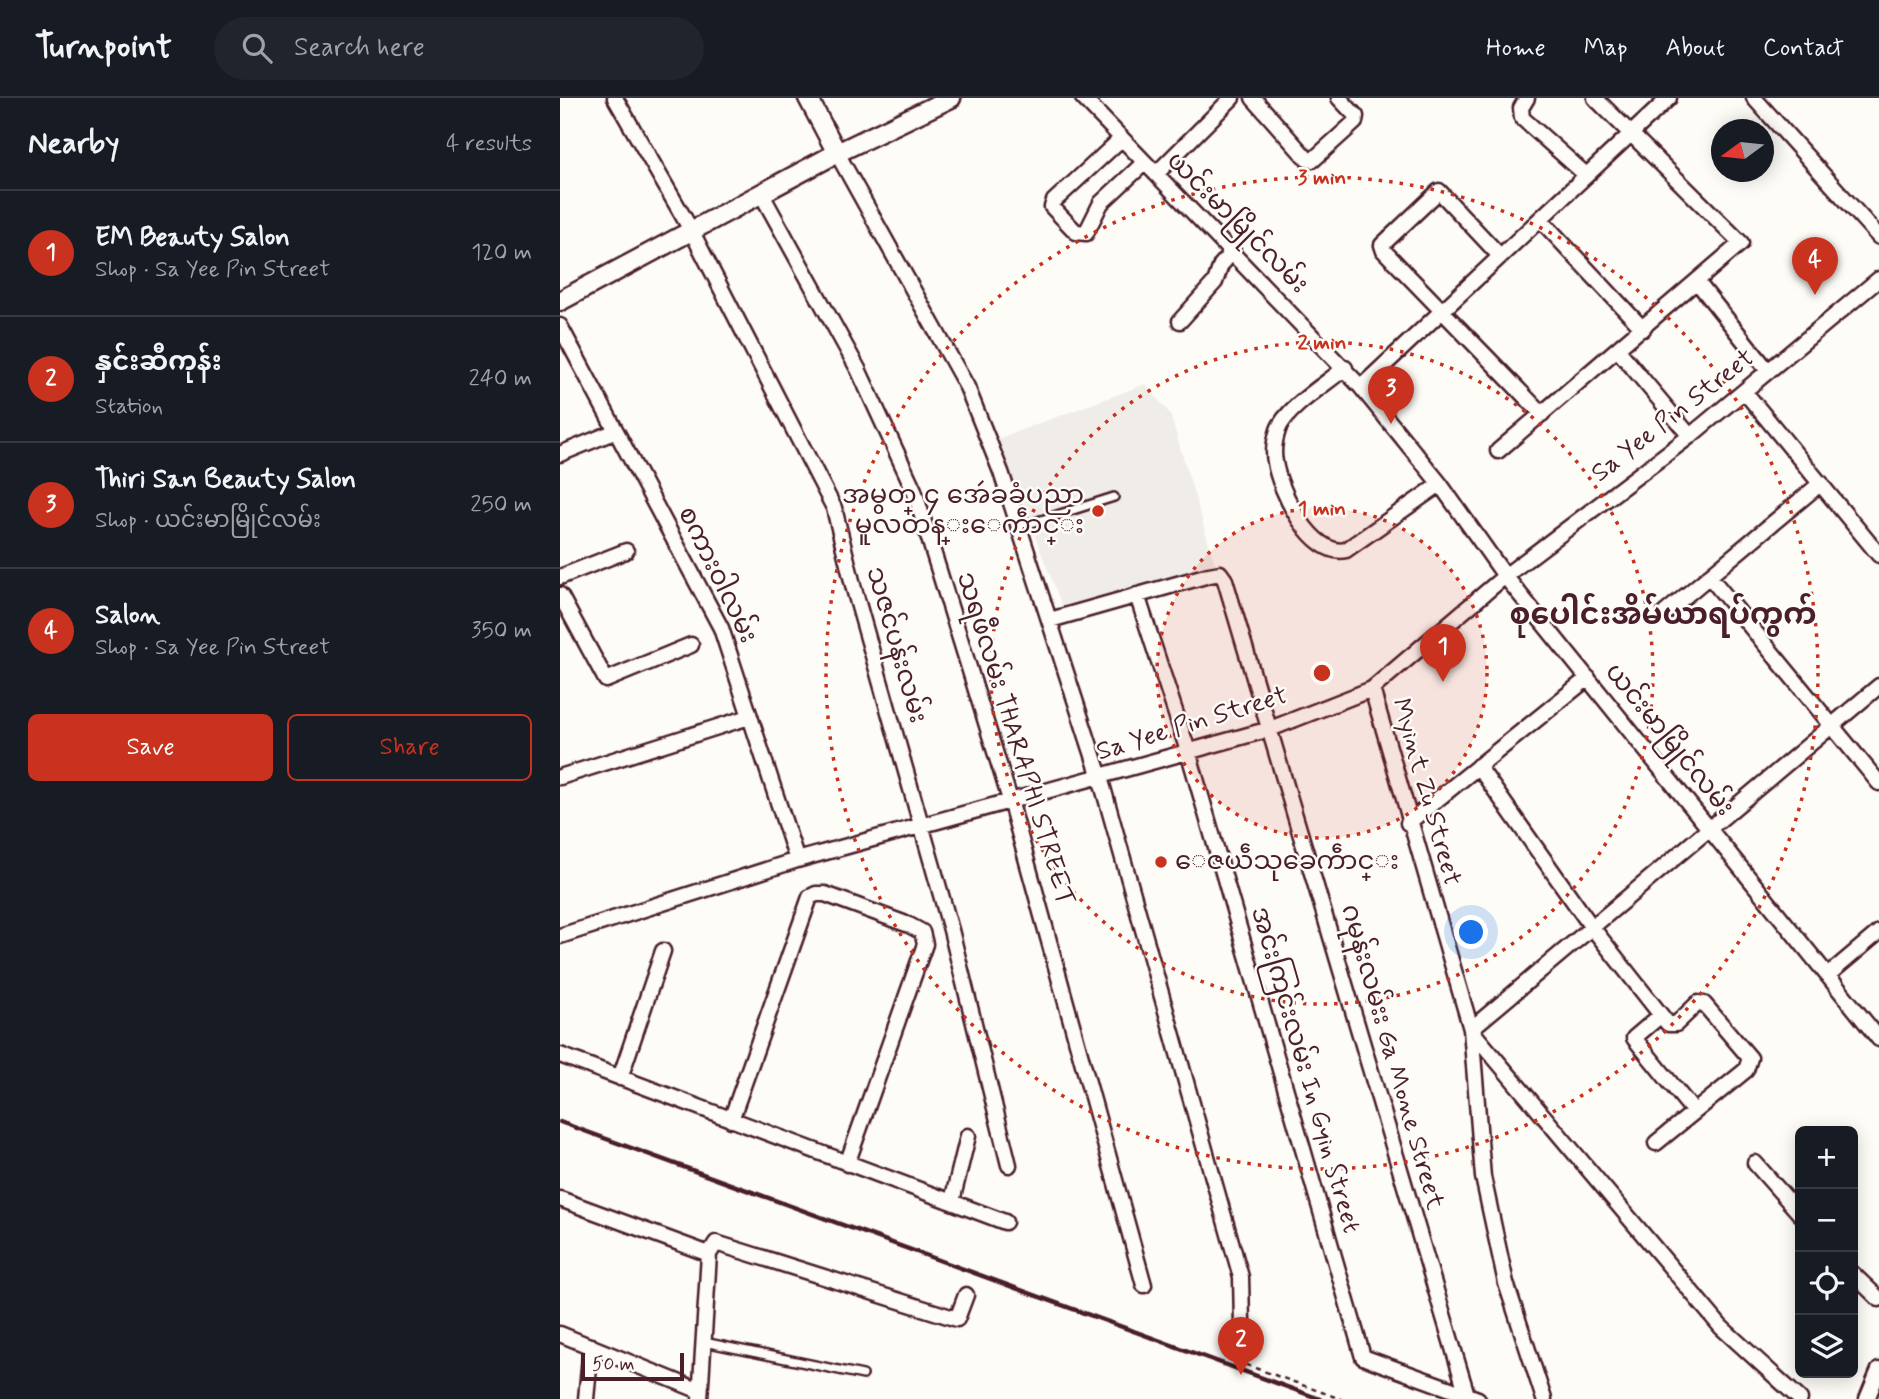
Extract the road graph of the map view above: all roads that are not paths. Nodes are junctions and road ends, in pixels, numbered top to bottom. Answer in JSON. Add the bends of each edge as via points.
{"nodes":[{"id":1,"x":615,"y":98,"type":"edge"},
{"id":2,"x":808,"y":98,"type":"edge"},
{"id":3,"x":951,"y":98,"type":"edge"},
{"id":4,"x":1083,"y":98,"type":"edge"},
{"id":5,"x":1232,"y":98,"type":"edge"},
{"id":6,"x":1253,"y":98,"type":"edge"},
{"id":7,"x":1339,"y":98,"type":"edge"},
{"id":8,"x":1527,"y":98,"type":"edge"},
{"id":9,"x":1595,"y":98,"type":"edge"},
{"id":10,"x":1669,"y":98,"type":"edge"},
{"id":11,"x":1754,"y":98,"type":"edge"},
{"id":12,"x":1631,"y":133,"type":"junction"},
{"id":13,"x":1121,"y":139,"type":"junction"},
{"id":14,"x":837,"y":153,"type":"junction"},
{"id":15,"x":1144,"y":163,"type":"junction"},
{"id":16,"x":1156,"y":174,"type":"junction"},
{"id":17,"x":1586,"y":175,"type":"junction"},
{"id":18,"x":761,"y":193,"type":"junction"},
{"id":19,"x":1540,"y":219,"type":"junction"},
{"id":20,"x":691,"y":230,"type":"junction"},
{"id":21,"x":1879,"y":237,"type":"edge"},
{"id":22,"x":1233,"y":251,"type":"junction"},
{"id":23,"x":1500,"y":256,"type":"junction"},
{"id":24,"x":1879,"y":279,"type":"edge"},
{"id":25,"x":1698,"y":283,"type":"junction"},
{"id":26,"x":560,"y":301,"type":"edge"},
{"id":27,"x":1443,"y":310,"type":"junction"},
{"id":28,"x":1180,"y":321,"type":"dead end"},
{"id":29,"x":560,"y":326,"type":"edge"},
{"id":30,"x":1643,"y":330,"type":"junction"},
{"id":31,"x":1618,"y":350,"type":"junction"},
{"id":32,"x":1345,"y":369,"type":"junction"},
{"id":33,"x":1769,"y":372,"type":"junction"},
{"id":34,"x":1361,"y":387,"type":"junction"},
{"id":35,"x":1744,"y":391,"type":"junction"},
{"id":36,"x":1542,"y":414,"type":"junction"},
{"id":37,"x":616,"y":431,"type":"junction"},
{"id":38,"x":1690,"y":436,"type":"junction"},
{"id":39,"x":1498,"y":451,"type":"dead end"},
{"id":40,"x":560,"y":454,"type":"edge"},
{"id":41,"x":1821,"y":483,"type":"junction"},
{"id":42,"x":1440,"y":484,"type":"junction"},
{"id":43,"x":1114,"y":496,"type":"dead end"},
{"id":44,"x":1019,"y":527,"type":"junction"},
{"id":45,"x":626,"y":551,"type":"dead end"},
{"id":46,"x":1879,"y":555,"type":"edge"},
{"id":47,"x":1506,"y":576,"type":"junction"},
{"id":48,"x":1709,"y":576,"type":"junction"},
{"id":49,"x":560,"y":577,"type":"edge"},
{"id":50,"x":560,"y":595,"type":"edge"},
{"id":51,"x":1137,"y":595,"type":"junction"},
{"id":52,"x":1665,"y":612,"type":"dead end"},
{"id":53,"x":1050,"y":620,"type":"junction"},
{"id":54,"x":691,"y":645,"type":"dead end"},
{"id":55,"x":1588,"y":678,"type":"junction"},
{"id":56,"x":1879,"y":685,"type":"edge"},
{"id":57,"x":1371,"y":689,"type":"junction"},
{"id":58,"x":749,"y":717,"type":"junction"},
{"id":59,"x":1831,"y":725,"type":"junction"},
{"id":60,"x":1270,"y":729,"type":"junction"},
{"id":61,"x":1188,"y":751,"type":"junction"},
{"id":62,"x":1478,"y":766,"type":"junction"},
{"id":63,"x":1100,"y":777,"type":"junction"},
{"id":64,"x":560,"y":778,"type":"edge"},
{"id":65,"x":1879,"y":783,"type":"edge"},
{"id":66,"x":1010,"y":800,"type":"junction"},
{"id":67,"x":1408,"y":823,"type":"junction"},
{"id":68,"x":922,"y":824,"type":"junction"},
{"id":69,"x":1708,"y":828,"type":"junction"},
{"id":70,"x":797,"y":860,"type":"junction"},
{"id":71,"x":1591,"y":926,"type":"junction"},
{"id":72,"x":1879,"y":932,"type":"edge"},
{"id":73,"x":560,"y":936,"type":"edge"},
{"id":74,"x":663,"y":951,"type":"dead end"},
{"id":75,"x":1828,"y":975,"type":"junction"},
{"id":76,"x":1661,"y":1015,"type":"junction"},
{"id":77,"x":1471,"y":1029,"type":"junction"},
{"id":78,"x":1879,"y":1039,"type":"edge"},
{"id":79,"x":560,"y":1055,"type":"edge"},
{"id":80,"x":620,"y":1077,"type":"junction"},
{"id":81,"x":1694,"y":1112,"type":"junction"},
{"id":82,"x":731,"y":1120,"type":"junction"},
{"id":83,"x":968,"y":1136,"type":"dead end"},
{"id":84,"x":1656,"y":1143,"type":"dead end"},
{"id":85,"x":1755,"y":1163,"type":"dead end"},
{"id":86,"x":846,"y":1164,"type":"junction"},
{"id":87,"x":1009,"y":1164,"type":"dead end"},
{"id":88,"x":560,"y":1199,"type":"edge"},
{"id":89,"x":952,"y":1201,"type":"junction"},
{"id":90,"x":1795,"y":1208,"type":"edge"},
{"id":91,"x":1005,"y":1223,"type":"dead end"},
{"id":92,"x":709,"y":1254,"type":"junction"},
{"id":93,"x":1858,"y":1279,"type":"edge"},
{"id":94,"x":1144,"y":1285,"type":"dead end"},
{"id":95,"x":966,"y":1295,"type":"dead end"},
{"id":96,"x":1879,"y":1299,"type":"edge"},
{"id":97,"x":1242,"y":1324,"type":"road end"},
{"id":98,"x":560,"y":1334,"type":"edge"},
{"id":99,"x":704,"y":1342,"type":"junction"},
{"id":100,"x":592,"y":1346,"type":"junction"},
{"id":101,"x":1879,"y":1370,"type":"edge"},
{"id":102,"x":863,"y":1376,"type":"dead end"},
{"id":103,"x":700,"y":1395,"type":"edge"},
{"id":104,"x":1472,"y":1397,"type":"edge"},
{"id":105,"x":586,"y":1399,"type":"edge"},
{"id":106,"x":1544,"y":1399,"type":"edge"},
{"id":107,"x":1800,"y":1399,"type":"edge"},
{"id":108,"x":1867,"y":1399,"type":"edge"}],
"edges":[{"from":1,"to":20,"type":"street","name":"သဇင်ပန်းလမ်း"},
{"from":2,"to":14,"type":"street"},
{"from":3,"to":14,"type":"street"},
{"from":4,"to":13,"type":"street","name":"ယင်းမာမြိုင်လမ်း"},
{"from":5,"to":16,"type":"street"},
{"from":6,"to":7,"type":"street","via":[[1307,159],[1313,160],[1355,122],[1356,117]]},
{"from":8,"to":17,"type":"street","via":[[1522,118]]},
{"from":9,"to":12,"type":"street"},
{"from":10,"to":12,"type":"street"},
{"from":11,"to":21,"type":"street"},
{"from":12,"to":17,"type":"street"},
{"from":12,"to":25,"type":"street","via":[[1741,243]]},
{"from":13,"to":15,"type":"street","name":"ယင်းမာမြိုင်လမ်း"},
{"from":13,"to":15,"type":"street","via":[[1054,201],[1052,207],[1076,232],[1086,233],[1101,202]]},
{"from":14,"to":18,"type":"street"},
{"from":14,"to":44,"type":"street","via":[[967,387]]},
{"from":15,"to":16,"type":"street","name":"ယင်းမာမြိုင်လမ်း"},
{"from":16,"to":22,"type":"street","name":"ယင်းမာမြိုင်လမ်း"},
{"from":17,"to":19,"type":"street"},
{"from":18,"to":20,"type":"street"},
{"from":18,"to":66,"type":"street","name":"သရဖီလမ်း THARAPHI STREET","via":[[858,369],[914,490]]},
{"from":19,"to":23,"type":"street"},
{"from":19,"to":30,"type":"street"},
{"from":20,"to":26,"type":"street"},
{"from":20,"to":68,"type":"street","name":"သဇင်ပန်းလမ်း","via":[[834,508]]},
{"from":22,"to":28,"type":"street","via":[[1215,282]]},
{"from":22,"to":32,"type":"street","name":"ယင်းမာမြိုင်လမ်း"},
{"from":23,"to":27,"type":"street"},
{"from":23,"to":27,"type":"street","via":[[1439,191],[1415,211],[1382,245]]},
{"from":24,"to":33,"type":"street","name":"Sa Yee Pin Street"},
{"from":25,"to":30,"type":"street"},
{"from":25,"to":33,"type":"street"},
{"from":27,"to":34,"type":"street"},
{"from":27,"to":36,"type":"street"},
{"from":29,"to":37,"type":"street","name":"စကားဝါလမ်း"},
{"from":30,"to":31,"type":"street"},
{"from":31,"to":36,"type":"street"},
{"from":31,"to":38,"type":"street"},
{"from":32,"to":34,"type":"street","name":"ယင်းမာမြိုင်လမ်း"},
{"from":32,"to":42,"type":"street","via":[[1286,416],[1279,427],[1275,462],[1308,533],[1321,546],[1346,550]]},
{"from":33,"to":35,"type":"street","name":"Sa Yee Pin Street"},
{"from":34,"to":42,"type":"street","name":"ယင်းမာမြိုင်လမ်း"},
{"from":35,"to":38,"type":"street","name":"Sa Yee Pin Street"},
{"from":35,"to":41,"type":"street"},
{"from":36,"to":39,"type":"street"},
{"from":37,"to":40,"type":"street"},
{"from":37,"to":58,"type":"street","name":"စကားဝါလမ်း","via":[[721,628]]},
{"from":38,"to":47,"type":"street","name":"Sa Yee Pin Street"},
{"from":41,"to":46,"type":"street"},
{"from":41,"to":48,"type":"street"},
{"from":42,"to":47,"type":"street","name":"ယင်းမာမြိုင်လမ်း"},
{"from":43,"to":44,"type":"lane"},
{"from":44,"to":53,"type":"street"},
{"from":45,"to":49,"type":"street"},
{"from":47,"to":55,"type":"street","name":"ယင်းမာမြိုင်လမ်း"},
{"from":47,"to":57,"type":"street","name":"Sa Yee Pin Street"},
{"from":48,"to":52,"type":"street"},
{"from":48,"to":59,"type":"street"},
{"from":50,"to":54,"type":"street","via":[[606,680]]},
{"from":51,"to":53,"type":"street"},
{"from":51,"to":60,"type":"street","name":"ဂမုန်းလမ်းး Ga Mone Street","via":[[1220,573]]},
{"from":51,"to":61,"type":"street","name":"အင်းကြင်းလမ်း In Gyin Street"},
{"from":53,"to":63,"type":"street"},
{"from":55,"to":62,"type":"street"},
{"from":55,"to":69,"type":"street","name":"ယင်းမာမြိုင်လမ်း"},
{"from":56,"to":59,"type":"street"},
{"from":57,"to":60,"type":"street","name":"Sa Yee Pin Street"},
{"from":57,"to":67,"type":"street","name":"Myint Zu Street"},
{"from":58,"to":64,"type":"street"},
{"from":58,"to":70,"type":"street","name":"စကားဝါလမ်း"},
{"from":59,"to":65,"type":"street"},
{"from":59,"to":69,"type":"street"},
{"from":60,"to":61,"type":"street","name":"Sa Yee Pin Street"},
{"from":60,"to":104,"type":"street","name":"ဂမုန်းလမ်းး Ga Mone Street"},
{"from":61,"to":63,"type":"street","name":"Sa Yee Pin Street"},
{"from":61,"to":104,"type":"street","name":"အင်းကြင်းလမ်း In Gyin Street","via":[[1363,1357]]},
{"from":62,"to":67,"type":"street"},
{"from":62,"to":71,"type":"street"},
{"from":63,"to":66,"type":"street","name":"Sa Yee Pin Street"},
{"from":63,"to":97,"type":"street","via":[[1241,1277]]},
{"from":66,"to":68,"type":"street","name":"Sa Yee Pin Street"},
{"from":66,"to":94,"type":"street","name":"သရဖီလမ်း THARAPHI STREET"},
{"from":67,"to":77,"type":"street","name":"Myint Zu Street"},
{"from":68,"to":70,"type":"street","name":"Sa Yee Pin Street"},
{"from":68,"to":87,"type":"street","name":"သဇင်ပန်းလမ်း"},
{"from":69,"to":71,"type":"street"},
{"from":69,"to":75,"type":"street","name":"ယင်းမာမြိုင်လမ်း"},
{"from":70,"to":73,"type":"street","name":"Sa Yee Pin Street"},
{"from":71,"to":76,"type":"street"},
{"from":71,"to":77,"type":"street"},
{"from":72,"to":75,"type":"street"},
{"from":74,"to":80,"type":"street"},
{"from":75,"to":78,"type":"street","name":"ယင်းမာမြိုင်လမ်း"},
{"from":76,"to":81,"type":"street","via":[[1634,1038]]},
{"from":76,"to":81,"type":"street","via":[[1672,1026],[1698,1003],[1704,1004],[1750,1058],[1746,1070]]},
{"from":77,"to":106,"type":"street","via":[[1483,1177],[1506,1283]]},
{"from":77,"to":107,"type":"street","via":[[1721,1327]]},
{"from":79,"to":80,"type":"street"},
{"from":80,"to":82,"type":"street"},
{"from":81,"to":84,"type":"street"},
{"from":82,"to":86,"type":"street"},
{"from":82,"to":86,"type":"street","via":[[810,897],[825,894],[909,925],[922,932],[925,944]]},
{"from":83,"to":89,"type":"street"},
{"from":85,"to":90,"type":"street"},
{"from":86,"to":89,"type":"street"},
{"from":88,"to":92,"type":"street"},
{"from":89,"to":91,"type":"street"},
{"from":92,"to":95,"type":"street","via":[[716,1243],[957,1319]]},
{"from":92,"to":99,"type":"street"},
{"from":93,"to":96,"type":"street"},
{"from":98,"to":100,"type":"street"},
{"from":99,"to":102,"type":"lane"},
{"from":99,"to":103,"type":"street"},
{"from":100,"to":103,"type":"street"},
{"from":100,"to":105,"type":"street"},
{"from":101,"to":108,"type":"street"}]}
